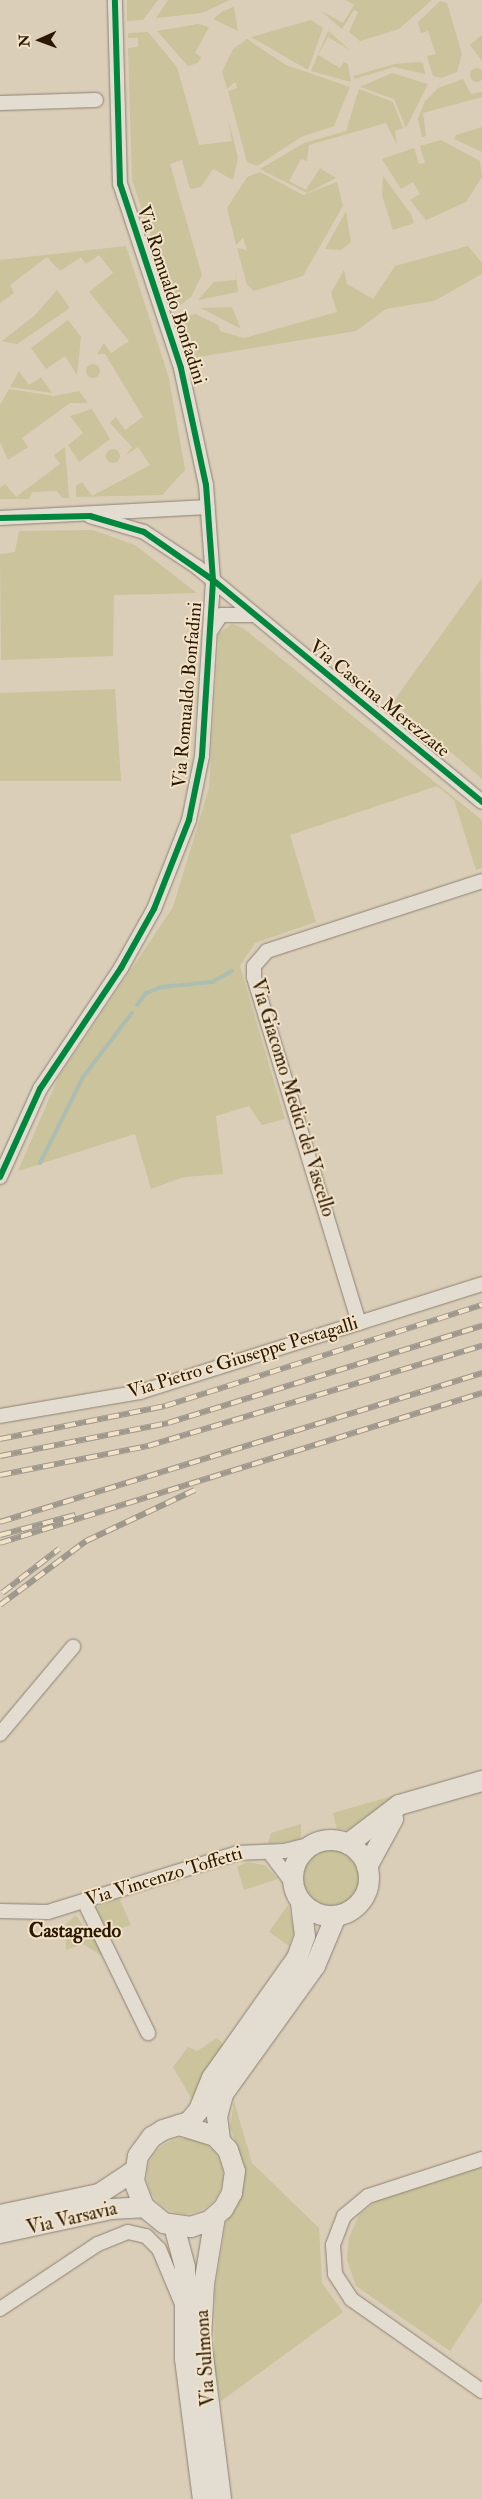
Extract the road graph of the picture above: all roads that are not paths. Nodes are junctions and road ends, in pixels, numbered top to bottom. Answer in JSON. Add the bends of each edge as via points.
{"nodes":[{"id":1,"x":115,"y":0,"type":"edge"},
{"id":2,"x":96,"y":100,"type":"dead end"},
{"id":3,"x":0,"y":103,"type":"edge"},
{"id":4,"x":208,"y":507,"type":"junction"},
{"id":5,"x":90,"y":516,"type":"junction"},
{"id":6,"x":0,"y":518,"type":"edge"},
{"id":7,"x":214,"y":580,"type":"junction"},
{"id":8,"x":252,"y":615,"type":"junction"},
{"id":9,"x":210,"y":633,"type":"junction"},
{"id":10,"x":482,"y":802,"type":"edge"},
{"id":11,"x":482,"y":881,"type":"edge"},
{"id":12,"x":0,"y":1177,"type":"edge"},
{"id":13,"x":482,"y":1284,"type":"edge"},
{"id":14,"x":359,"y":1323,"type":"junction"},
{"id":15,"x":0,"y":1416,"type":"edge"},
{"id":16,"x":73,"y":1647,"type":"dead end"},
{"id":17,"x":0,"y":1734,"type":"edge"},
{"id":18,"x":482,"y":1781,"type":"edge"},
{"id":19,"x":416,"y":1802,"type":"junction"},
{"id":20,"x":313,"y":1844,"type":"junction"},
{"id":21,"x":348,"y":1844,"type":"junction"},
{"id":22,"x":269,"y":1852,"type":"junction"},
{"id":23,"x":367,"y":1867,"type":"junction"},
{"id":24,"x":293,"y":1884,"type":"junction"},
{"id":25,"x":84,"y":1901,"type":"junction"},
{"id":26,"x":301,"y":1903,"type":"junction"},
{"id":27,"x":0,"y":1911,"type":"edge"},
{"id":28,"x":336,"y":1916,"type":"junction"},
{"id":29,"x":148,"y":2033,"type":"dead end"},
{"id":30,"x":179,"y":2125,"type":"junction"},
{"id":31,"x":220,"y":2140,"type":"junction"},
{"id":32,"x":482,"y":2159,"type":"edge"},
{"id":33,"x":134,"y":2170,"type":"junction"},
{"id":34,"x":144,"y":2207,"type":"junction"},
{"id":35,"x":0,"y":2215,"type":"edge"},
{"id":36,"x":215,"y":2217,"type":"junction"},
{"id":37,"x":174,"y":2226,"type":"junction"},
{"id":38,"x":0,"y":2233,"type":"edge"},
{"id":39,"x":184,"y":2308,"type":"junction"},
{"id":40,"x":0,"y":2309,"type":"edge"},
{"id":41,"x":482,"y":2390,"type":"edge"},
{"id":42,"x":204,"y":2499,"type":"edge"},
{"id":43,"x":222,"y":2499,"type":"edge"}],
"edges":[{"from":1,"to":4,"type":"street","name":"Via Romualdo Bonfadini","via":[[119,180],[181,368]]},
{"from":2,"to":3,"type":"street"},
{"from":4,"to":5,"type":"street"},
{"from":4,"to":7,"type":"street","name":"Via Romualdo Bonfadini"},
{"from":5,"to":6,"type":"street"},
{"from":5,"to":7,"type":"street","name":"Via Cascina Merezzate","via":[[144,532]]},
{"from":7,"to":8,"type":"street","name":"Via Cascina Merezzate"},
{"from":7,"to":9,"type":"street","name":"Via Romualdo Bonfadini"},
{"from":8,"to":9,"type":"street","via":[[221,615]]},
{"from":8,"to":10,"type":"street","name":"Via Cascina Merezzate"},
{"from":9,"to":12,"type":"street","name":"Via Romualdo Bonfadini","via":[[202,756],[189,820],[176,858],[125,961],[40,1089]]},
{"from":11,"to":14,"type":"street","name":"Via Giacomo Medici del Vascello","via":[[267,951],[254,966],[254,977]]},
{"from":13,"to":14,"type":"street","name":"Via Pietro e Giuseppe Pestagalli"},
{"from":14,"to":15,"type":"street","name":"Via Pietro e Giuseppe Pestagalli","via":[[140,1392]]},
{"from":16,"to":17,"type":"street"},
{"from":18,"to":19,"type":"street"},
{"from":19,"to":21,"type":"street","via":[[391,1810]]},
{"from":19,"to":23,"type":"street","via":[[388,1824]]},
{"from":20,"to":21,"type":"street","name":"Via Vincenzo Toffetti","via":[[332,1840]]},
{"from":20,"to":22,"type":"street","name":"Via Vincenzo Toffetti"},
{"from":20,"to":24,"type":"street","via":[[296,1863]]},
{"from":21,"to":23,"type":"street"},
{"from":22,"to":24,"type":"street","name":"Via Vincenzo Toffetti"},
{"from":22,"to":25,"type":"street","name":"Via Vincenzo Toffetti","via":[[237,1853]]},
{"from":23,"to":28,"type":"street","via":[[369,1884],[363,1899]]},
{"from":24,"to":26,"type":"street","name":"Via Vincenzo Toffetti"},
{"from":25,"to":27,"type":"street","name":"Via Vincenzo Toffetti","via":[[36,1914]]},
{"from":25,"to":29,"type":"street"},
{"from":26,"to":28,"type":"street","via":[[319,1915]]},
{"from":26,"to":30,"type":"street","via":[[305,1936],[297,1958],[212,2078],[199,2110]]},
{"from":28,"to":31,"type":"street","name":"Via Sulmona","via":[[314,1966],[223,2094],[218,2117]]},
{"from":30,"to":31,"type":"street","via":[[202,2129]]},
{"from":30,"to":33,"type":"street","via":[[163,2130],[144,2145]]},
{"from":31,"to":36,"type":"street","name":"Via Sulmona","via":[[232,2159],[235,2180],[228,2201]]},
{"from":32,"to":41,"type":"street","via":[[368,2196],[344,2216],[333,2245],[336,2274],[351,2300]]},
{"from":33,"to":34,"type":"street"},
{"from":33,"to":35,"type":"street","name":"Via Varsavia","via":[[99,2194]]},
{"from":34,"to":37,"type":"street"},
{"from":34,"to":38,"type":"street","name":"Via Varsavia","via":[[111,2209]]},
{"from":36,"to":37,"type":"street","via":[[194,2226]]},
{"from":36,"to":43,"type":"street","name":"Via Sulmona","via":[[204,2284],[201,2340]]},
{"from":37,"to":39,"type":"street","name":"Via Sulmona","via":[[184,2255]]},
{"from":39,"to":40,"type":"street","via":[[159,2249],[146,2236],[128,2232],[98,2244]]},
{"from":39,"to":42,"type":"street","name":"Via Sulmona","via":[[187,2376]]}]}
